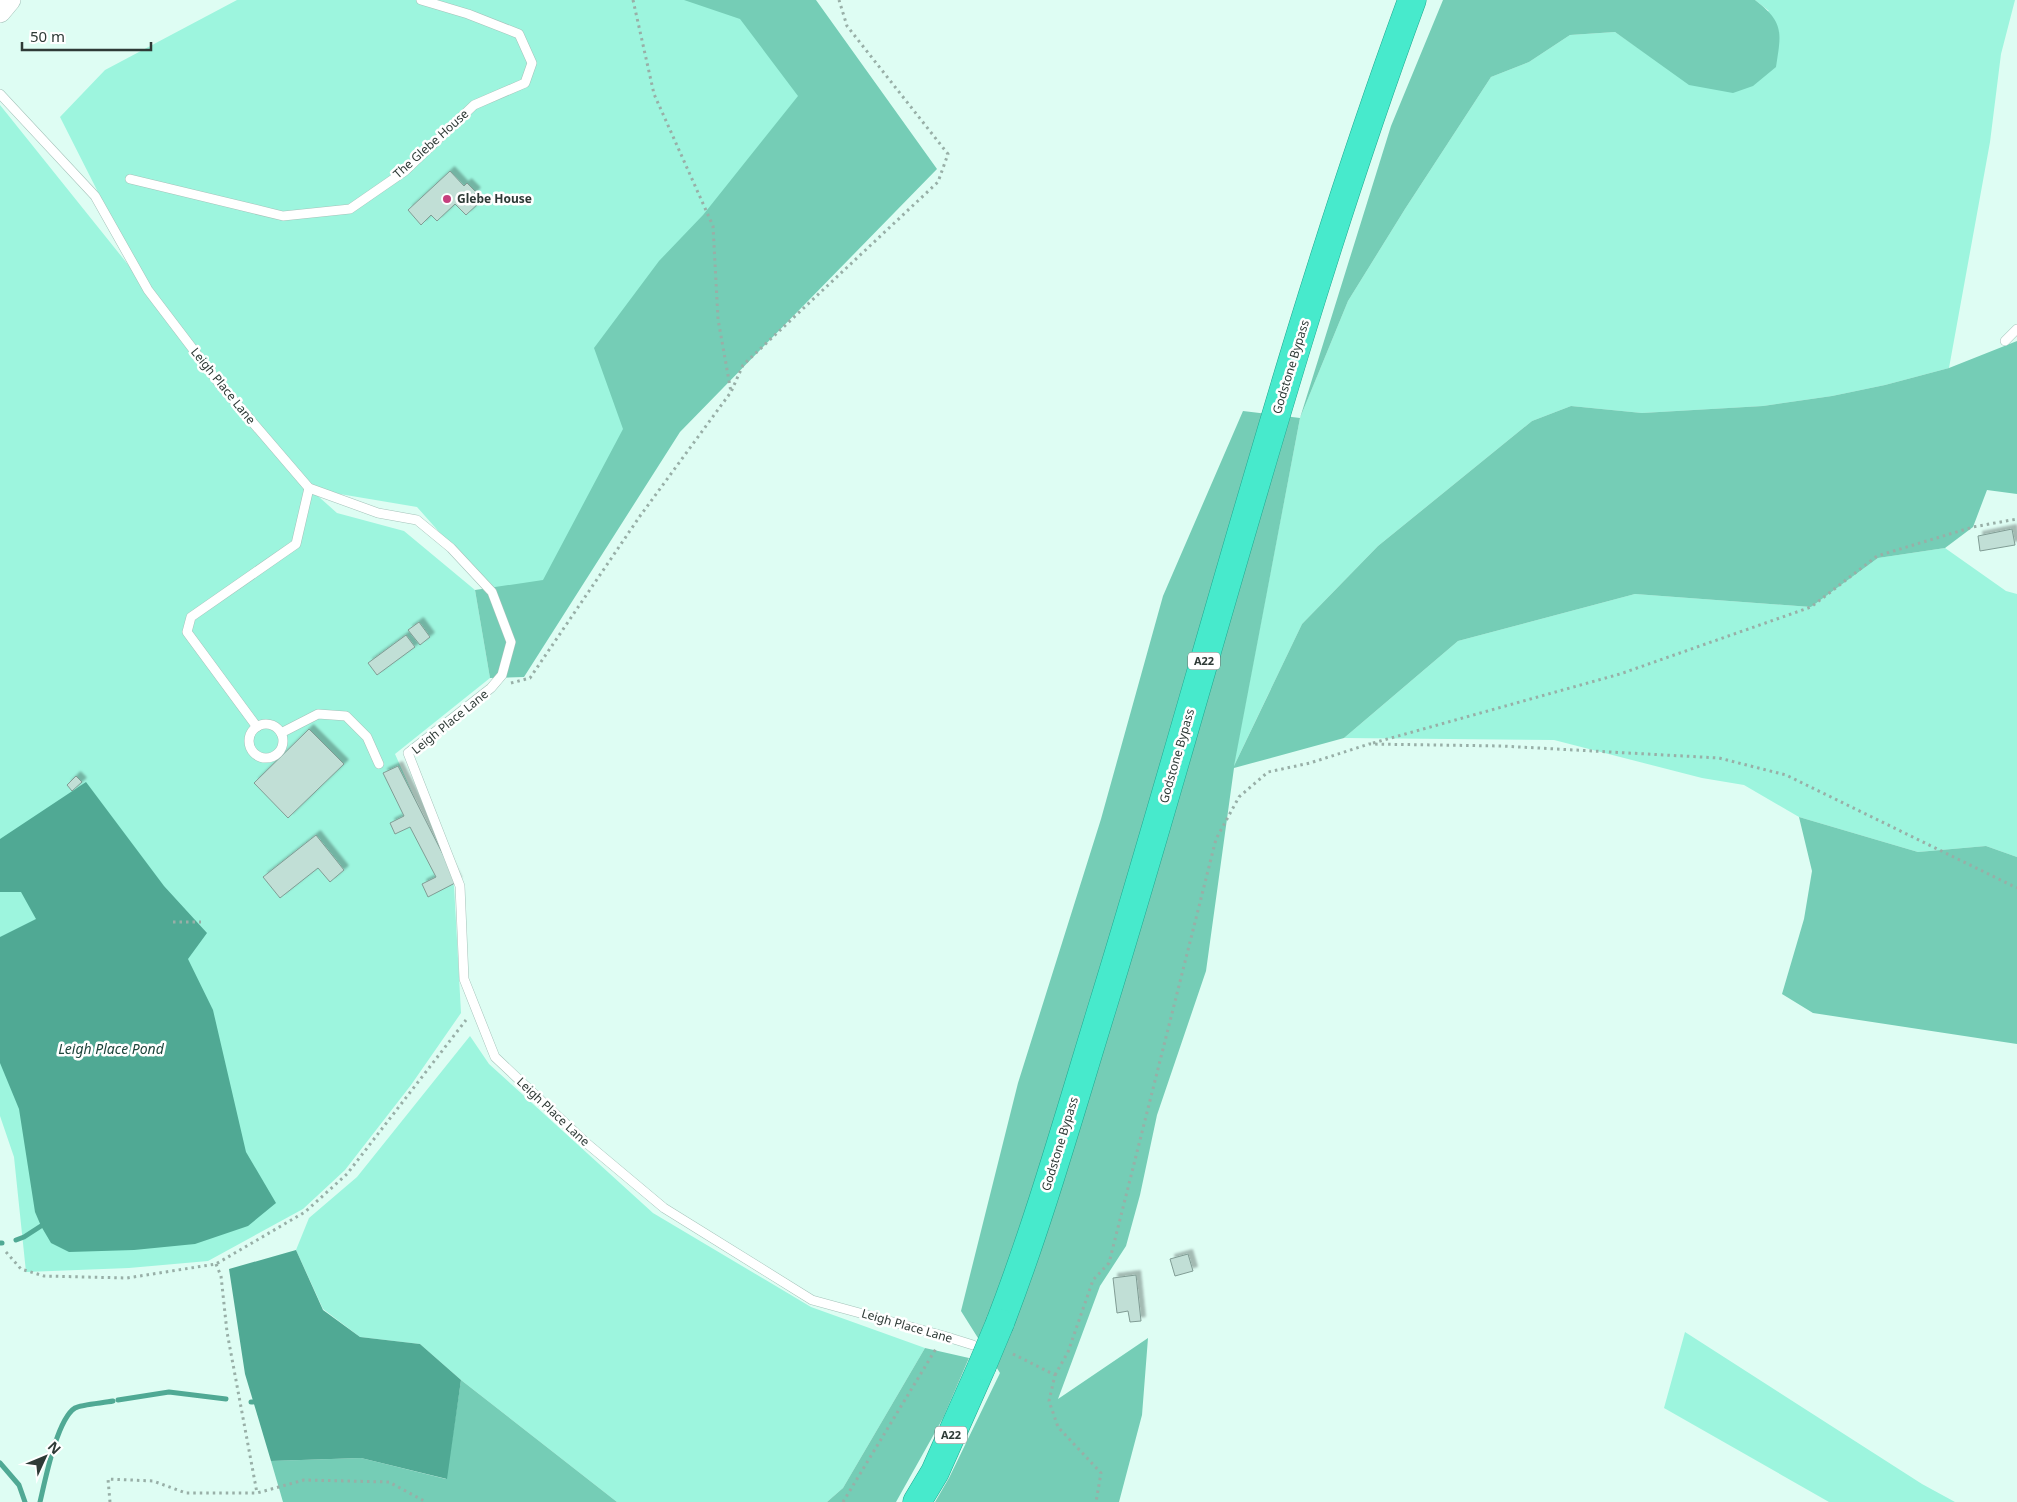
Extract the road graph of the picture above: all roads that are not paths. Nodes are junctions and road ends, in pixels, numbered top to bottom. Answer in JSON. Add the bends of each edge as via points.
{"nodes":[{"id":1,"x":10,"y":0,"type":"edge"},
{"id":2,"x":421,"y":0,"type":"edge"},
{"id":3,"x":1412,"y":0,"type":"edge"},
{"id":4,"x":0,"y":12,"type":"edge"},
{"id":5,"x":0,"y":94,"type":"edge"},
{"id":6,"x":130,"y":179,"type":"dead end"},
{"id":7,"x":2017,"y":329,"type":"edge"},
{"id":8,"x":2005,"y":341,"type":"dead end"},
{"id":9,"x":309,"y":488,"type":"junction"},
{"id":10,"x":257,"y":727,"type":"junction"},
{"id":11,"x":281,"y":733,"type":"junction"},
{"id":12,"x":379,"y":764,"type":"dead end"},
{"id":13,"x":977,"y":1356,"type":"junction"},
{"id":14,"x":917,"y":1502,"type":"edge"}],
"edges":[{"from":1,"to":4,"type":"street"},
{"from":2,"to":6,"type":"lane","name":"The Glebe House","via":[[519,34],[532,63],[524,82],[474,105],[405,171],[350,210],[283,216]]},
{"from":3,"to":13,"type":"highway","name":"Godstone Bypass","number":"A22","bridge":true,"via":[[1344,196],[1273,426],[1120,950],[1024,1261],[1000,1323]]},
{"from":5,"to":9,"type":"lane","name":"Leigh Place Lane","via":[[95,196],[148,290],[218,382]]},
{"from":7,"to":8,"type":"lane"},
{"from":9,"to":10,"type":"lane","via":[[296,544],[191,617],[187,632]]},
{"from":9,"to":13,"type":"lane","name":"Leigh Place Lane","via":[[378,512],[417,520],[451,548],[492,592],[511,642],[502,675],[491,688],[408,753],[460,886],[464,979],[495,1057],[584,1141],[664,1208],[812,1300],[944,1336]]},
{"from":10,"to":11,"type":"lane","via":[[269,725]]},
{"from":10,"to":11,"type":"lane","via":[[251,735],[250,744],[260,757],[278,754],[283,744]]},
{"from":11,"to":12,"type":"lane","via":[[318,714],[346,716],[367,737]]},
{"from":13,"to":14,"type":"highway","name":"Godstone Bypass","number":"A22","via":[[935,1472]]}]}
